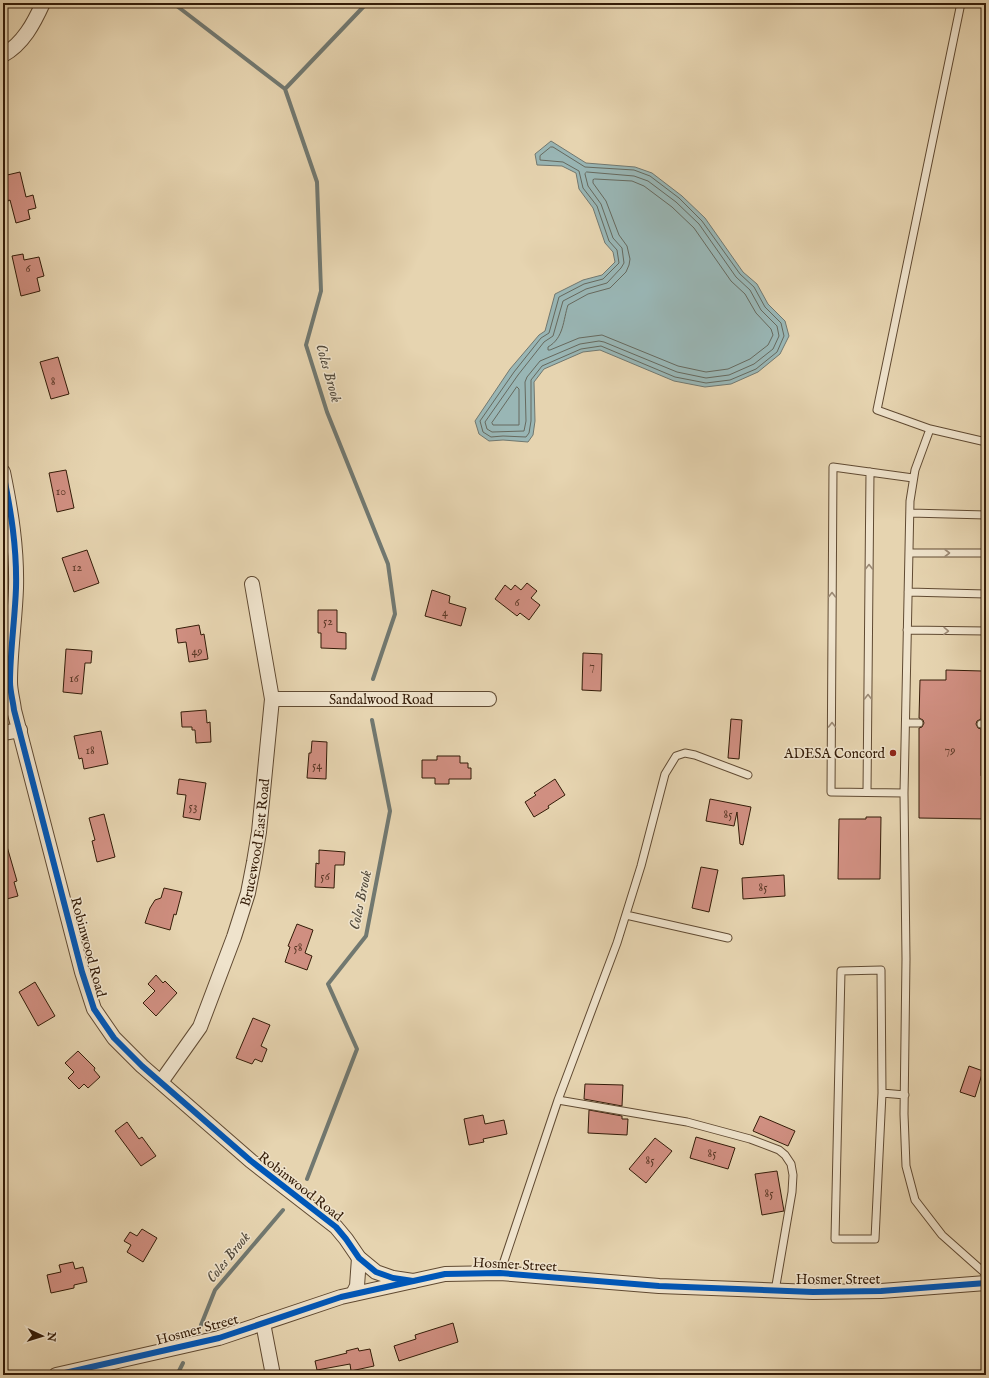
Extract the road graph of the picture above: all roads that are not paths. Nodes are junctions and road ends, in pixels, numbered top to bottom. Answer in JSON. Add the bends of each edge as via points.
{"nodes":[{"id":1,"x":43,"y":3,"type":"edge"},
{"id":2,"x":961,"y":3,"type":"edge"},
{"id":3,"x":3,"y":55,"type":"edge"},
{"id":4,"x":930,"y":429,"type":"junction"},
{"id":5,"x":986,"y":442,"type":"edge"},
{"id":6,"x":3,"y":472,"type":"edge"},
{"id":7,"x":870,"y":472,"type":"junction"},
{"id":8,"x":913,"y":478,"type":"junction"},
{"id":9,"x":910,"y":513,"type":"junction"},
{"id":10,"x":986,"y":515,"type":"edge"},
{"id":11,"x":909,"y":553,"type":"junction"},
{"id":12,"x":986,"y":553,"type":"edge"},
{"id":13,"x":252,"y":584,"type":"dead end"},
{"id":14,"x":908,"y":592,"type":"junction"},
{"id":15,"x":986,"y":594,"type":"edge"},
{"id":16,"x":908,"y":630,"type":"junction"},
{"id":17,"x":986,"y":631,"type":"edge"},
{"id":18,"x":272,"y":698,"type":"junction"},
{"id":19,"x":489,"y":699,"type":"dead end"},
{"id":20,"x":906,"y":723,"type":"junction"},
{"id":21,"x":919,"y":723,"type":"dead end"},
{"id":22,"x":20,"y":730,"type":"junction"},
{"id":23,"x":3,"y":733,"type":"edge"},
{"id":24,"x":748,"y":775,"type":"dead end"},
{"id":25,"x":867,"y":792,"type":"junction"},
{"id":26,"x":904,"y":793,"type":"junction"},
{"id":27,"x":626,"y":915,"type":"junction"},
{"id":28,"x":728,"y":938,"type":"dead end"},
{"id":29,"x":161,"y":1082,"type":"junction"},
{"id":30,"x":882,"y":1093,"type":"junction"},
{"id":31,"x":905,"y":1095,"type":"junction"},
{"id":32,"x":558,"y":1100,"type":"junction"},
{"id":33,"x":360,"y":1258,"type":"junction"},
{"id":34,"x":500,"y":1273,"type":"junction"},
{"id":35,"x":986,"y":1274,"type":"edge"},
{"id":36,"x":413,"y":1281,"type":"junction"},
{"id":37,"x":986,"y":1283,"type":"edge"},
{"id":38,"x":775,"y":1291,"type":"junction"},
{"id":39,"x":353,"y":1294,"type":"junction"},
{"id":40,"x":263,"y":1323,"type":"junction"},
{"id":41,"x":56,"y":1375,"type":"edge"},
{"id":42,"x":273,"y":1375,"type":"edge"}],
"edges":[{"from":1,"to":3,"type":"street","via":[[23,38]]},
{"from":2,"to":4,"type":"lane","via":[[877,410]]},
{"from":4,"to":5,"type":"lane"},
{"from":4,"to":8,"type":"lane"},
{"from":6,"to":22,"type":"street","name":"Robinwood Road","via":[[16,557],[10,684]]},
{"from":7,"to":8,"type":"lane"},
{"from":25,"to":7,"type":"lane","one_way":true},
{"from":25,"to":7,"type":"lane","one_way":true,"via":[[831,792],[833,466]]},
{"from":8,"to":9,"type":"lane"},
{"from":9,"to":10,"type":"lane"},
{"from":9,"to":11,"type":"lane"},
{"from":11,"to":12,"type":"lane","one_way":true},
{"from":11,"to":14,"type":"lane"},
{"from":13,"to":18,"type":"street","name":"Brucewood East Road"},
{"from":14,"to":15,"type":"lane"},
{"from":14,"to":16,"type":"lane"},
{"from":16,"to":17,"type":"lane","one_way":true},
{"from":16,"to":20,"type":"lane"},
{"from":18,"to":19,"type":"street","name":"Sandalwood Road"},
{"from":18,"to":29,"type":"street","name":"Brucewood East Road","via":[[259,832],[248,893],[200,1027]]},
{"from":20,"to":21,"type":"lane"},
{"from":20,"to":26,"type":"lane"},
{"from":22,"to":23,"type":"street"},
{"from":22,"to":29,"type":"street","name":"Robinwood Road","via":[[82,972],[94,1009],[114,1038]]},
{"from":24,"to":27,"type":"lane","via":[[695,754],[685,753],[676,756],[665,774]]},
{"from":25,"to":26,"type":"lane"},
{"from":26,"to":31,"type":"lane"},
{"from":27,"to":28,"type":"lane"},
{"from":27,"to":32,"type":"lane"},
{"from":29,"to":33,"type":"street","name":"Robinwood Road","via":[[251,1161],[336,1227]]},
{"from":30,"to":30,"type":"lane","via":[[881,970],[841,970],[835,1239],[876,1239]]},
{"from":30,"to":31,"type":"lane"},
{"from":31,"to":35,"type":"lane","via":[[906,1166],[915,1200],[942,1235]]},
{"from":32,"to":34,"type":"lane"},
{"from":32,"to":38,"type":"lane","via":[[687,1122],[750,1139],[785,1155],[791,1164],[792,1192]]},
{"from":33,"to":36,"type":"street","name":"Robinwood Road","via":[[376,1272]]},
{"from":33,"to":39,"type":"street","via":[[357,1286]]},
{"from":34,"to":36,"type":"street","name":"Hosmer Street","via":[[445,1274]]},
{"from":34,"to":38,"type":"street","name":"Hosmer Street","via":[[659,1286]]},
{"from":36,"to":39,"type":"street","name":"Hosmer Street"},
{"from":37,"to":38,"type":"street","name":"Hosmer Street","via":[[881,1291]]},
{"from":39,"to":40,"type":"street","name":"Hosmer Street"},
{"from":40,"to":41,"type":"street","name":"Hosmer Street","via":[[219,1338]]},
{"from":40,"to":42,"type":"street"}]}
